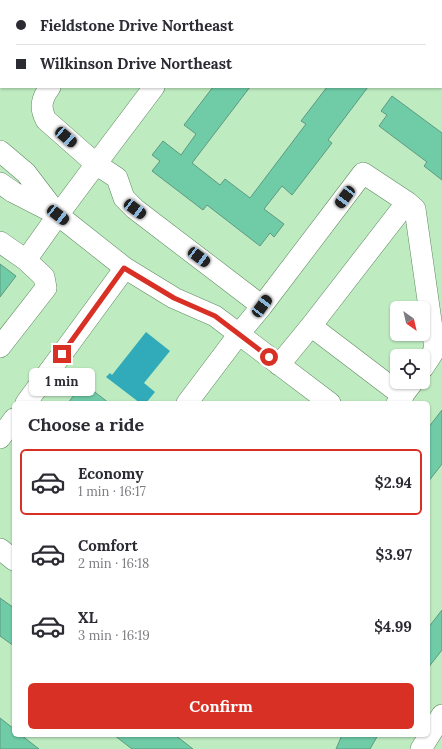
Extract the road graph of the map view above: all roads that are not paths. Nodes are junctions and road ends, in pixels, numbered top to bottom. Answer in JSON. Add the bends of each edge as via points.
{"nodes":[{"id":1,"x":49,"y":88,"type":"edge"},
{"id":2,"x":153,"y":88,"type":"edge"},
{"id":3,"x":0,"y":151,"type":"edge"},
{"id":4,"x":96,"y":164,"type":"junction"},
{"id":5,"x":0,"y":183,"type":"edge"},
{"id":6,"x":407,"y":202,"type":"junction"},
{"id":7,"x":58,"y":215,"type":"junction"},
{"id":8,"x":0,"y":242,"type":"edge"},
{"id":9,"x":26,"y":260,"type":"junction"},
{"id":10,"x":124,"y":268,"type":"junction"},
{"id":11,"x":262,"y":306,"type":"junction"},
{"id":12,"x":311,"y":326,"type":"junction"},
{"id":13,"x":239,"y":334,"type":"junction"},
{"id":14,"x":0,"y":347,"type":"edge"},
{"id":15,"x":430,"y":359,"type":"edge"},
{"id":16,"x":279,"y":364,"type":"junction"},
{"id":17,"x":404,"y":394,"type":"edge"},
{"id":18,"x":27,"y":401,"type":"edge"},
{"id":19,"x":189,"y":401,"type":"edge"},
{"id":20,"x":327,"y":401,"type":"edge"},
{"id":21,"x":0,"y":549,"type":"edge"},
{"id":22,"x":12,"y":558,"type":"edge"},
{"id":23,"x":442,"y":715,"type":"edge"},
{"id":24,"x":430,"y":734,"type":"edge"},
{"id":25,"x":428,"y":737,"type":"edge"},
{"id":26,"x":421,"y":749,"type":"edge"}],
"edges":[{"from":1,"to":4,"type":"street","via":[[42,102],[46,120]]},
{"from":2,"to":4,"type":"street"},
{"from":3,"to":7,"type":"street","via":[[26,173]]},
{"from":4,"to":7,"type":"street"},
{"from":4,"to":11,"type":"street","via":[[117,178],[124,198],[135,209]]},
{"from":5,"to":7,"type":"street"},
{"from":6,"to":11,"type":"street","via":[[364,173]]},
{"from":6,"to":12,"type":"street"},
{"from":6,"to":15,"type":"street","via":[[415,209],[417,218],[434,349]]},
{"from":7,"to":9,"type":"street"},
{"from":7,"to":10,"type":"street"},
{"from":8,"to":9,"type":"street"},
{"from":9,"to":14,"type":"street","via":[[44,277],[46,288]]},
{"from":10,"to":13,"type":"street","via":[[174,298],[215,316]]},
{"from":10,"to":18,"type":"street"},
{"from":11,"to":13,"type":"street"},
{"from":12,"to":16,"type":"street"},
{"from":12,"to":17,"type":"street"},
{"from":13,"to":16,"type":"street"},
{"from":13,"to":19,"type":"street"},
{"from":16,"to":20,"type":"street"},
{"from":21,"to":22,"type":"street"},
{"from":23,"to":24,"type":"street"},
{"from":25,"to":26,"type":"street"}]}
